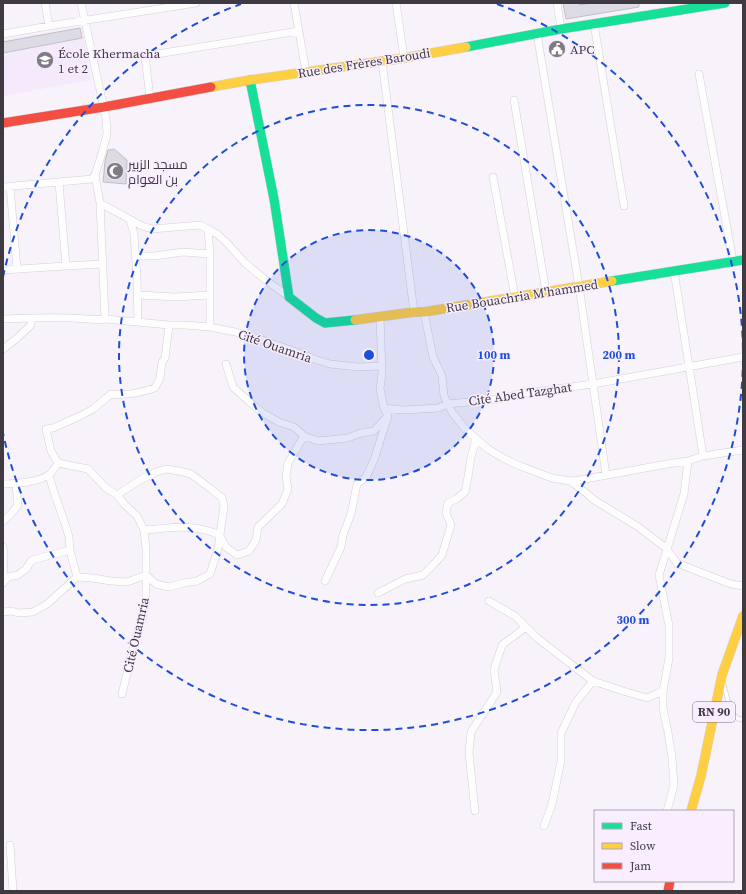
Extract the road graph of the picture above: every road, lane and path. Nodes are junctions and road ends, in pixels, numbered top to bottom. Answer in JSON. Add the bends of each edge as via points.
{"nodes":[{"id":1,"x":45,"y":3,"type":"edge"},
{"id":2,"x":81,"y":3,"type":"edge"},
{"id":3,"x":196,"y":3,"type":"edge"},
{"id":4,"x":294,"y":3,"type":"edge"},
{"id":5,"x":396,"y":3,"type":"edge"},
{"id":6,"x":557,"y":3,"type":"edge"},
{"id":7,"x":725,"y":3,"type":"edge"},
{"id":8,"x":84,"y":20,"type":"junction"},
{"id":9,"x":594,"y":24,"type":"junction"},
{"id":10,"x":49,"y":26,"type":"junction"},
{"id":11,"x":561,"y":29,"type":"junction"},
{"id":12,"x":299,"y":31,"type":"junction"},
{"id":13,"x":3,"y":34,"type":"edge"},
{"id":14,"x":536,"y":34,"type":"junction"},
{"id":15,"x":404,"y":58,"type":"junction"},
{"id":16,"x":382,"y":61,"type":"junction"},
{"id":17,"x":306,"y":72,"type":"junction"},
{"id":18,"x":699,"y":74,"type":"dead end"},
{"id":19,"x":250,"y":80,"type":"junction"},
{"id":20,"x":150,"y":98,"type":"junction"},
{"id":21,"x":514,"y":100,"type":"dead end"},
{"id":22,"x":104,"y":107,"type":"junction"},
{"id":23,"x":3,"y":123,"type":"edge"},
{"id":24,"x":95,"y":175,"type":"junction"},
{"id":25,"x":493,"y":176,"type":"dead end"},
{"id":26,"x":59,"y":183,"type":"junction"},
{"id":27,"x":7,"y":186,"type":"edge"},
{"id":28,"x":100,"y":202,"type":"junction"},
{"id":29,"x":624,"y":206,"type":"dead end"},
{"id":30,"x":130,"y":220,"type":"junction"},
{"id":31,"x":208,"y":229,"type":"junction"},
{"id":32,"x":210,"y":254,"type":"junction"},
{"id":33,"x":135,"y":256,"type":"junction"},
{"id":34,"x":743,"y":260,"type":"edge"},
{"id":35,"x":733,"y":261,"type":"junction"},
{"id":36,"x":102,"y":264,"type":"junction"},
{"id":37,"x":66,"y":266,"type":"junction"},
{"id":38,"x":17,"y":269,"type":"junction"},
{"id":39,"x":3,"y":270,"type":"edge"},
{"id":40,"x":674,"y":271,"type":"junction"},
{"id":41,"x":579,"y":286,"type":"junction"},
{"id":42,"x":546,"y":292,"type":"junction"},
{"id":43,"x":138,"y":295,"type":"junction"},
{"id":44,"x":210,"y":295,"type":"junction"},
{"id":45,"x":289,"y":297,"type":"junction"},
{"id":46,"x":515,"y":297,"type":"junction"},
{"id":47,"x":414,"y":312,"type":"junction"},
{"id":48,"x":424,"y":312,"type":"junction"},
{"id":49,"x":380,"y":317,"type":"junction"},
{"id":50,"x":31,"y":318,"type":"junction"},
{"id":51,"x":3,"y":319,"type":"edge"},
{"id":52,"x":105,"y":319,"type":"junction"},
{"id":53,"x":138,"y":322,"type":"junction"},
{"id":54,"x":169,"y":325,"type":"junction"},
{"id":55,"x":210,"y":327,"type":"junction"},
{"id":56,"x":3,"y":349,"type":"edge"},
{"id":57,"x":743,"y":357,"type":"edge"},
{"id":58,"x":226,"y":364,"type":"dead end"},
{"id":59,"x":381,"y":366,"type":"junction"},
{"id":60,"x":690,"y":366,"type":"junction"},
{"id":61,"x":592,"y":384,"type":"junction"},
{"id":62,"x":448,"y":404,"type":"junction"},
{"id":63,"x":384,"y":408,"type":"junction"},
{"id":64,"x":388,"y":416,"type":"junction"},
{"id":65,"x":304,"y":436,"type":"junction"},
{"id":66,"x":476,"y":439,"type":"junction"},
{"id":67,"x":743,"y":450,"type":"edge"},
{"id":68,"x":703,"y":456,"type":"junction"},
{"id":69,"x":688,"y":461,"type":"junction"},
{"id":70,"x":58,"y":463,"type":"junction"},
{"id":71,"x":49,"y":474,"type":"junction"},
{"id":72,"x":606,"y":475,"type":"junction"},
{"id":73,"x":570,"y":481,"type":"junction"},
{"id":74,"x":3,"y":484,"type":"edge"},
{"id":75,"x":16,"y":484,"type":"junction"},
{"id":76,"x":117,"y":495,"type":"junction"},
{"id":77,"x":3,"y":521,"type":"edge"},
{"id":78,"x":144,"y":530,"type":"junction"},
{"id":79,"x":220,"y":535,"type":"junction"},
{"id":80,"x":3,"y":546,"type":"edge"},
{"id":81,"x":666,"y":548,"type":"junction"},
{"id":82,"x":70,"y":550,"type":"junction"},
{"id":83,"x":146,"y":575,"type":"junction"},
{"id":84,"x":77,"y":577,"type":"junction"},
{"id":85,"x":325,"y":581,"type":"dead end"},
{"id":86,"x":743,"y":586,"type":"edge"},
{"id":87,"x":378,"y":593,"type":"dead end"},
{"id":88,"x":489,"y":601,"type":"dead end"},
{"id":89,"x":3,"y":612,"type":"edge"},
{"id":90,"x":743,"y":616,"type":"edge"},
{"id":91,"x":526,"y":627,"type":"junction"},
{"id":92,"x":722,"y":676,"type":"junction"},
{"id":93,"x":593,"y":681,"type":"junction"},
{"id":94,"x":663,"y":691,"type":"junction"},
{"id":95,"x":122,"y":694,"type":"dead end"},
{"id":96,"x":743,"y":719,"type":"edge"},
{"id":97,"x":667,"y":810,"type":"edge"},
{"id":98,"x":691,"y":810,"type":"edge"},
{"id":99,"x":475,"y":811,"type":"dead end"},
{"id":100,"x":544,"y":826,"type":"dead end"},
{"id":101,"x":10,"y":845,"type":"dead end"},
{"id":102,"x":13,"y":891,"type":"edge"}],
"edges":[{"from":1,"to":10,"type":"street"},
{"from":2,"to":8,"type":"street"},
{"from":3,"to":8,"type":"street"},
{"from":4,"to":12,"type":"street"},
{"from":5,"to":15,"type":"street"},
{"from":6,"to":11,"type":"street"},
{"from":7,"to":9,"type":"street","name":"Rue des Frères Baroudi"},
{"from":8,"to":10,"type":"street"},
{"from":8,"to":22,"type":"street"},
{"from":9,"to":11,"type":"street","name":"Rue des Frères Baroudi"},
{"from":9,"to":29,"type":"street"},
{"from":10,"to":13,"type":"street"},
{"from":11,"to":14,"type":"street","name":"Rue des Frères Baroudi"},
{"from":12,"to":17,"type":"street"},
{"from":12,"to":20,"type":"street","via":[[145,56]]},
{"from":14,"to":15,"type":"street","name":"Rue des Frères Baroudi"},
{"from":14,"to":41,"type":"street"},
{"from":15,"to":16,"type":"street","name":"Rue des Frères Baroudi"},
{"from":16,"to":17,"type":"street","name":"Rue des Frères Baroudi"},
{"from":16,"to":47,"type":"street"},
{"from":17,"to":19,"type":"street","name":"Rue des Frères Baroudi"},
{"from":18,"to":35,"type":"street"},
{"from":19,"to":20,"type":"street","name":"Rue des Frères Baroudi"},
{"from":19,"to":45,"type":"street","via":[[274,199]]},
{"from":20,"to":22,"type":"street","name":"Rue des Frères Baroudi"},
{"from":21,"to":42,"type":"street"},
{"from":22,"to":23,"type":"street","name":"Rue des Frères Baroudi"},
{"from":22,"to":24,"type":"street","via":[[106,134]]},
{"from":24,"to":26,"type":"street","via":[[92,179]]},
{"from":24,"to":28,"type":"street"},
{"from":25,"to":46,"type":"street"},
{"from":26,"to":27,"type":"street"},
{"from":26,"to":37,"type":"street"},
{"from":27,"to":38,"type":"street"},
{"from":28,"to":30,"type":"street"},
{"from":28,"to":36,"type":"street"},
{"from":30,"to":31,"type":"street","via":[[152,229],[200,225]]},
{"from":30,"to":33,"type":"street","via":[[134,234]]},
{"from":31,"to":32,"type":"street"},
{"from":31,"to":45,"type":"street","via":[[226,242],[245,263]]},
{"from":32,"to":33,"type":"street","via":[[184,252]]},
{"from":32,"to":44,"type":"street"},
{"from":33,"to":43,"type":"street"},
{"from":34,"to":35,"type":"street","name":"Rue Bouachria M'hammed"},
{"from":35,"to":40,"type":"street","name":"Rue Bouachria M'hammed"},
{"from":36,"to":37,"type":"street"},
{"from":36,"to":52,"type":"street"},
{"from":37,"to":38,"type":"street"},
{"from":38,"to":39,"type":"street"},
{"from":40,"to":41,"type":"street","name":"Rue Bouachria M'hammed"},
{"from":40,"to":60,"type":"street"},
{"from":41,"to":42,"type":"street","name":"Rue Bouachria M'hammed"},
{"from":41,"to":61,"type":"street"},
{"from":42,"to":46,"type":"street","name":"Rue Bouachria M'hammed"},
{"from":43,"to":44,"type":"street"},
{"from":43,"to":53,"type":"street"},
{"from":44,"to":55,"type":"street"},
{"from":45,"to":49,"type":"street","name":"Rue Bouachria M'hammed","via":[[304,310],[326,323]]},
{"from":46,"to":48,"type":"street","name":"Rue Bouachria M'hammed"},
{"from":47,"to":48,"type":"street","name":"Rue Bouachria M'hammed"},
{"from":47,"to":49,"type":"street","name":"Rue Bouachria M'hammed"},
{"from":48,"to":62,"type":"street","name":"Cité Abed Tazghat","via":[[433,357],[442,376],[444,396]]},
{"from":49,"to":59,"type":"street"},
{"from":50,"to":51,"type":"street","name":"Cité Ouamria"},
{"from":50,"to":52,"type":"street","name":"Cité Ouamria"},
{"from":50,"to":56,"type":"street","via":[[31,325]]},
{"from":52,"to":53,"type":"street","name":"Cité Ouamria"},
{"from":53,"to":54,"type":"street","name":"Cité Ouamria"},
{"from":54,"to":55,"type":"street","name":"Cité Ouamria"},
{"from":54,"to":70,"type":"street","via":[[165,358],[155,388],[131,394],[111,394],[93,409],[46,429],[51,451]]},
{"from":55,"to":59,"type":"street","name":"Cité Ouamria","via":[[256,338],[330,364]]},
{"from":57,"to":60,"type":"street","name":"Cité Abed Tazghat"},
{"from":58,"to":65,"type":"street","via":[[233,387],[263,413],[294,427]]},
{"from":59,"to":63,"type":"street","via":[[380,389]]},
{"from":60,"to":61,"type":"street","name":"Cité Abed Tazghat"},
{"from":60,"to":68,"type":"street"},
{"from":61,"to":62,"type":"street","name":"Cité Abed Tazghat","via":[[499,399]]},
{"from":61,"to":72,"type":"street"},
{"from":62,"to":63,"type":"street","via":[[425,409]]},
{"from":62,"to":66,"type":"street","name":"Cité Abed Tazghat","via":[[466,430]]},
{"from":63,"to":64,"type":"street"},
{"from":64,"to":65,"type":"street","via":[[374,431],[348,438],[318,441]]},
{"from":64,"to":85,"type":"street","via":[[374,460],[366,477],[357,484],[341,547]]},
{"from":65,"to":79,"type":"street","via":[[288,463],[288,490],[282,504],[258,527],[256,540],[249,551],[237,555],[226,547]]},
{"from":66,"to":73,"type":"street","name":"Cité Abed Tazghat","via":[[515,464],[552,478]]},
{"from":66,"to":87,"type":"street","via":[[465,492],[448,503],[446,513],[451,525],[442,555],[423,575],[405,579]]},
{"from":67,"to":68,"type":"street","name":"Cité Abed Tazghat"},
{"from":68,"to":69,"type":"street","name":"Cité Abed Tazghat"},
{"from":69,"to":72,"type":"street","name":"Cité Abed Tazghat"},
{"from":69,"to":81,"type":"street","via":[[684,494]]},
{"from":70,"to":71,"type":"street"},
{"from":70,"to":76,"type":"street","name":"Cité Ouamria","via":[[88,469],[106,488]]},
{"from":71,"to":75,"type":"street","via":[[35,481]]},
{"from":71,"to":82,"type":"street","via":[[65,524]]},
{"from":72,"to":73,"type":"street","name":"Cité Abed Tazghat"},
{"from":73,"to":81,"type":"street","name":"Cité Abed Tazghat"},
{"from":74,"to":75,"type":"street"},
{"from":75,"to":77,"type":"street","via":[[18,505]]},
{"from":76,"to":78,"type":"street","name":"Cité Ouamria","via":[[137,516]]},
{"from":76,"to":79,"type":"street","name":"Cité Ouamria","via":[[140,480],[166,469],[190,474],[222,498],[224,506]]},
{"from":78,"to":79,"type":"street","via":[[196,527]]},
{"from":78,"to":83,"type":"street","name":"Cité Ouamria"},
{"from":79,"to":83,"type":"street","name":"Cité Ouamria","via":[[210,574],[197,581],[169,587],[156,584]]},
{"from":80,"to":82,"type":"street","via":[[3,582],[26,569],[32,560]]},
{"from":81,"to":86,"type":"street","name":"Cité Abed Tazghat","via":[[677,563],[731,584]]},
{"from":81,"to":94,"type":"street","via":[[659,575],[668,626],[670,658]]},
{"from":82,"to":84,"type":"street"},
{"from":83,"to":84,"type":"street","name":"Cité Ouamria","via":[[127,582]]},
{"from":83,"to":95,"type":"street","name":"Cité Ouamria","via":[[146,601]]},
{"from":84,"to":89,"type":"street","via":[[47,604],[33,612]]},
{"from":88,"to":91,"type":"street","via":[[515,616]]},
{"from":90,"to":92,"type":"street","number":"RN 90"},
{"from":91,"to":93,"type":"street"},
{"from":91,"to":99,"type":"street","via":[[502,645],[494,670],[497,692],[471,732],[468,753]]},
{"from":92,"to":96,"type":"lane","via":[[731,712],[738,719]]},
{"from":92,"to":98,"type":"street","number":"RN 90"},
{"from":93,"to":94,"type":"street","via":[[647,698]]},
{"from":93,"to":100,"type":"street","via":[[576,702],[561,733],[561,761],[552,804]]},
{"from":94,"to":97,"type":"street","via":[[663,709],[674,785]]},
{"from":101,"to":102,"type":"street"}]}
